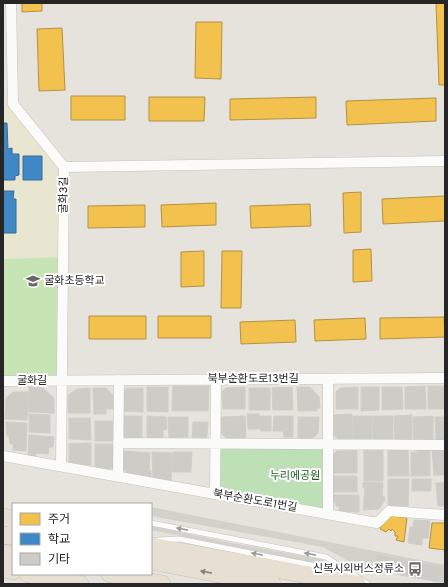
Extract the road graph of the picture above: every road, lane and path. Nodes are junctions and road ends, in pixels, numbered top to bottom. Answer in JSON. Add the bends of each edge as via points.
{"nodes":[{"id":1,"x":11,"y":3,"type":"edge"},
{"id":2,"x":8,"y":104,"type":"edge"},
{"id":3,"x":445,"y":161,"type":"edge"},
{"id":4,"x":64,"y":166,"type":"junction"},
{"id":5,"x":445,"y":378,"type":"edge"},
{"id":6,"x":328,"y":379,"type":"junction"},
{"id":7,"x":119,"y":380,"type":"junction"},
{"id":8,"x":216,"y":380,"type":"junction"},
{"id":9,"x":3,"y":381,"type":"edge"},
{"id":10,"x":61,"y":381,"type":"junction"},
{"id":11,"x":118,"y":443,"type":"junction"},
{"id":12,"x":215,"y":444,"type":"junction"},
{"id":13,"x":328,"y":444,"type":"junction"},
{"id":14,"x":445,"y":445,"type":"edge"},
{"id":15,"x":3,"y":456,"type":"edge"},
{"id":16,"x":61,"y":466,"type":"junction"},
{"id":17,"x":118,"y":476,"type":"junction"},
{"id":18,"x":215,"y":494,"type":"junction"},
{"id":19,"x":328,"y":514,"type":"junction"},
{"id":20,"x":445,"y":515,"type":"edge"},
{"id":21,"x":152,"y":523,"type":"edge"},
{"id":22,"x":152,"y":540,"type":"edge"},
{"id":23,"x":152,"y":546,"type":"edge"},
{"id":24,"x":152,"y":561,"type":"edge"},
{"id":25,"x":33,"y":575,"type":"edge"},
{"id":26,"x":115,"y":575,"type":"edge"},
{"id":27,"x":354,"y":578,"type":"edge"},
{"id":28,"x":80,"y":584,"type":"edge"},
{"id":29,"x":162,"y":584,"type":"edge"},
{"id":30,"x":272,"y":584,"type":"edge"},
{"id":31,"x":368,"y":584,"type":"edge"}],
"edges":[{"from":1,"to":2,"type":"street","name":"굴화3길"},
{"from":2,"to":4,"type":"street","name":"굴화3길"},
{"from":3,"to":4,"type":"street"},
{"from":4,"to":10,"type":"street","name":"굴화3길"},
{"from":5,"to":6,"type":"street","name":"북부순환도로13번길"},
{"from":6,"to":8,"type":"street","name":"북부순환도로13번길"},
{"from":6,"to":13,"type":"street"},
{"from":7,"to":8,"type":"street","name":"북부순환도로13번길"},
{"from":7,"to":10,"type":"street","name":"북부순환도로13번길"},
{"from":7,"to":11,"type":"street"},
{"from":8,"to":12,"type":"street"},
{"from":9,"to":10,"type":"street","name":"굴화길"},
{"from":10,"to":16,"type":"street","name":"굴화3길"},
{"from":11,"to":12,"type":"street"},
{"from":11,"to":17,"type":"street"},
{"from":12,"to":13,"type":"street"},
{"from":12,"to":18,"type":"street"},
{"from":13,"to":14,"type":"street"},
{"from":13,"to":19,"type":"street"},
{"from":15,"to":16,"type":"street","name":"북부순환도로1번길"},
{"from":16,"to":17,"type":"street","name":"북부순환도로1번길"},
{"from":17,"to":18,"type":"street","name":"북부순환도로1번길"},
{"from":18,"to":19,"type":"street","name":"북부순환도로1번길"},
{"from":19,"to":20,"type":"street","name":"북부순환도로1번길","via":[[377,522],[389,511]]},
{"from":27,"to":21,"type":"lane","one_way":true,"via":[[326,557]]},
{"from":27,"to":22,"type":"lane","one_way":true,"via":[[179,539]]},
{"from":23,"to":27,"type":"highway"},
{"from":30,"to":24,"type":"highway","one_way":true},
{"from":25,"to":28,"type":"highway"},
{"from":26,"to":29,"type":"highway"},
{"from":27,"to":31,"type":"lane"}]}
